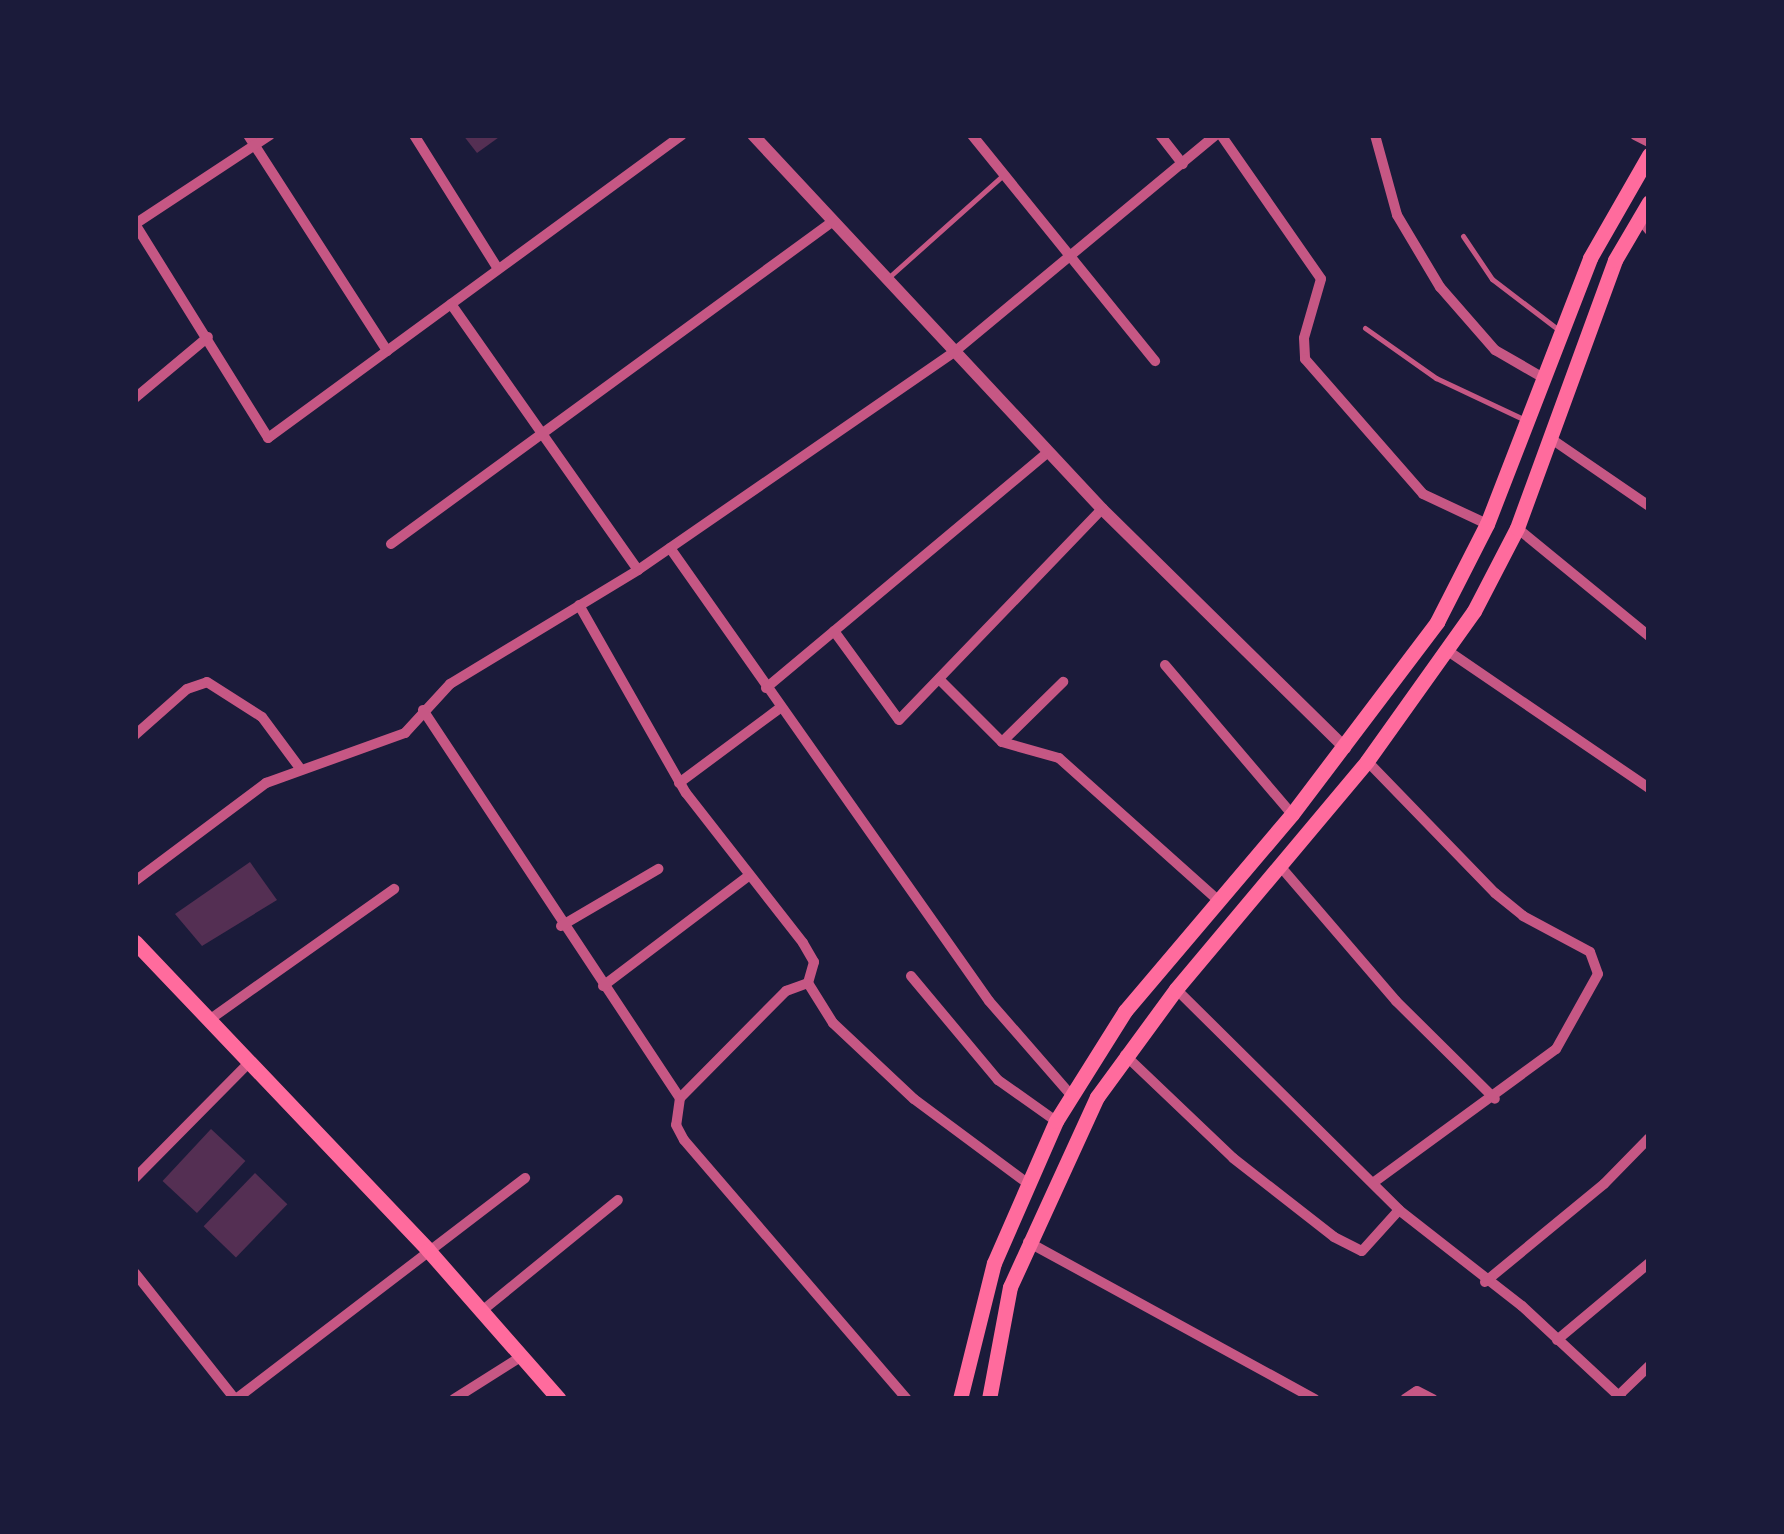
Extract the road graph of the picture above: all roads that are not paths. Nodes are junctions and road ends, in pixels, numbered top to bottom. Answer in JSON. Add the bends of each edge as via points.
{"nodes":[{"id":1,"x":270,"y":135,"type":"edge"},
{"id":2,"x":414,"y":135,"type":"edge"},
{"id":3,"x":682,"y":135,"type":"edge"},
{"id":4,"x":753,"y":135,"type":"edge"},
{"id":5,"x":972,"y":135,"type":"edge"},
{"id":6,"x":1160,"y":135,"type":"edge"},
{"id":7,"x":1219,"y":135,"type":"edge"},
{"id":8,"x":1375,"y":135,"type":"edge"},
{"id":9,"x":1634,"y":135,"type":"edge"},
{"id":10,"x":251,"y":140,"type":"edge"},
{"id":11,"x":1649,"y":142,"type":"edge"},
{"id":12,"x":1649,"y":156,"type":"edge"},
{"id":13,"x":1183,"y":164,"type":"junction"},
{"id":14,"x":1004,"y":174,"type":"junction"},
{"id":15,"x":1649,"y":202,"type":"edge"},
{"id":16,"x":832,"y":222,"type":"junction"},
{"id":17,"x":135,"y":224,"type":"edge"},
{"id":18,"x":1644,"y":224,"type":"edge"},
{"id":19,"x":1463,"y":236,"type":"dead end"},
{"id":20,"x":1072,"y":258,"type":"junction"},
{"id":21,"x":498,"y":269,"type":"junction"},
{"id":22,"x":886,"y":280,"type":"junction"},
{"id":23,"x":452,"y":304,"type":"junction"},
{"id":24,"x":1365,"y":328,"type":"dead end"},
{"id":25,"x":1558,"y":330,"type":"junction"},
{"id":26,"x":208,"y":338,"type":"junction"},
{"id":27,"x":387,"y":351,"type":"junction"},
{"id":28,"x":953,"y":354,"type":"junction"},
{"id":29,"x":1156,"y":361,"type":"dead end"},
{"id":30,"x":1540,"y":376,"type":"junction"},
{"id":31,"x":135,"y":398,"type":"edge"},
{"id":32,"x":1525,"y":420,"type":"junction"},
{"id":33,"x":542,"y":433,"type":"junction"},
{"id":34,"x":1550,"y":438,"type":"junction"},
{"id":35,"x":1048,"y":452,"type":"junction"},
{"id":36,"x":1649,"y":506,"type":"edge"},
{"id":37,"x":1102,"y":509,"type":"junction"},
{"id":38,"x":1487,"y":524,"type":"junction"},
{"id":39,"x":1517,"y":528,"type":"junction"},
{"id":40,"x":391,"y":544,"type":"dead end"},
{"id":41,"x":670,"y":548,"type":"junction"},
{"id":42,"x":638,"y":570,"type":"junction"},
{"id":43,"x":579,"y":605,"type":"junction"},
{"id":44,"x":834,"y":631,"type":"junction"},
{"id":45,"x":1649,"y":636,"type":"edge"},
{"id":46,"x":1448,"y":651,"type":"junction"},
{"id":47,"x":1165,"y":665,"type":"dead end"},
{"id":48,"x":939,"y":679,"type":"junction"},
{"id":49,"x":1063,"y":682,"type":"dead end"},
{"id":50,"x":766,"y":688,"type":"junction"},
{"id":51,"x":780,"y":708,"type":"junction"},
{"id":52,"x":423,"y":710,"type":"junction"},
{"id":53,"x":135,"y":735,"type":"edge"},
{"id":54,"x":1002,"y":742,"type":"junction"},
{"id":55,"x":1345,"y":748,"type":"junction"},
{"id":56,"x":1366,"y":761,"type":"junction"},
{"id":57,"x":299,"y":767,"type":"junction"},
{"id":58,"x":679,"y":783,"type":"junction"},
{"id":59,"x":1649,"y":788,"type":"edge"},
{"id":60,"x":1292,"y":814,"type":"junction"},
{"id":61,"x":1280,"y":866,"type":"junction"},
{"id":62,"x":658,"y":869,"type":"dead end"},
{"id":63,"x":746,"y":878,"type":"junction"},
{"id":64,"x":135,"y":881,"type":"edge"},
{"id":65,"x":394,"y":888,"type":"dead end"},
{"id":66,"x":1218,"y":900,"type":"junction"},
{"id":67,"x":561,"y":926,"type":"junction"},
{"id":68,"x":135,"y":942,"type":"edge"},
{"id":69,"x":911,"y":976,"type":"dead end"},
{"id":70,"x":808,"y":983,"type":"junction"},
{"id":71,"x":603,"y":986,"type":"junction"},
{"id":72,"x":1176,"y":990,"type":"junction"},
{"id":73,"x":209,"y":1020,"type":"junction"},
{"id":74,"x":1125,"y":1054,"type":"junction"},
{"id":75,"x":249,"y":1064,"type":"junction"},
{"id":76,"x":1071,"y":1095,"type":"junction"},
{"id":77,"x":680,"y":1098,"type":"junction"},
{"id":78,"x":1494,"y":1098,"type":"junction"},
{"id":79,"x":1056,"y":1121,"type":"junction"},
{"id":80,"x":1649,"y":1138,"type":"edge"},
{"id":81,"x":135,"y":1178,"type":"edge"},
{"id":82,"x":525,"y":1178,"type":"dead end"},
{"id":83,"x":1027,"y":1183,"type":"junction"},
{"id":84,"x":1373,"y":1183,"type":"junction"},
{"id":85,"x":618,"y":1200,"type":"dead end"},
{"id":86,"x":1399,"y":1210,"type":"junction"},
{"id":87,"x":1028,"y":1242,"type":"junction"},
{"id":88,"x":428,"y":1250,"type":"junction"},
{"id":89,"x":1649,"y":1263,"type":"edge"},
{"id":90,"x":135,"y":1273,"type":"edge"},
{"id":91,"x":1485,"y":1282,"type":"junction"},
{"id":92,"x":483,"y":1310,"type":"junction"},
{"id":93,"x":1558,"y":1340,"type":"junction"},
{"id":94,"x":522,"y":1356,"type":"junction"},
{"id":95,"x":1649,"y":1366,"type":"edge"},
{"id":96,"x":1620,"y":1397,"type":"edge"},
{"id":97,"x":236,"y":1399,"type":"edge"},
{"id":98,"x":454,"y":1399,"type":"edge"},
{"id":99,"x":559,"y":1399,"type":"edge"},
{"id":100,"x":907,"y":1399,"type":"edge"},
{"id":101,"x":960,"y":1399,"type":"edge"},
{"id":102,"x":989,"y":1399,"type":"edge"},
{"id":103,"x":1315,"y":1399,"type":"edge"},
{"id":104,"x":1405,"y":1399,"type":"edge"},
{"id":105,"x":1433,"y":1399,"type":"edge"}],
"edges":[{"from":1,"to":10,"type":"street"},
{"from":2,"to":21,"type":"street"},
{"from":3,"to":21,"type":"street"},
{"from":4,"to":16,"type":"street"},
{"from":5,"to":14,"type":"street"},
{"from":6,"to":13,"type":"street"},
{"from":7,"to":13,"type":"street"},
{"from":7,"to":38,"type":"street","via":[[1322,279],[1304,338],[1305,360],[1423,494]]},
{"from":8,"to":30,"type":"street","via":[[1397,215],[1440,287],[1495,350]]},
{"from":9,"to":11,"type":"street"},
{"from":10,"to":17,"type":"street"},
{"from":10,"to":27,"type":"street"},
{"from":12,"to":25,"type":"main road","via":[[1590,258]]},
{"from":13,"to":20,"type":"street"},
{"from":14,"to":20,"type":"street"},
{"from":14,"to":22,"type":"lane"},
{"from":15,"to":18,"type":"main road"},
{"from":16,"to":22,"type":"street"},
{"from":16,"to":33,"type":"street"},
{"from":17,"to":26,"type":"street"},
{"from":18,"to":34,"type":"main road","via":[[1598,301]]},
{"from":19,"to":25,"type":"lane","via":[[1492,279]]},
{"from":20,"to":28,"type":"street"},
{"from":20,"to":29,"type":"street"},
{"from":21,"to":23,"type":"street"},
{"from":22,"to":28,"type":"street"},
{"from":23,"to":27,"type":"street"},
{"from":23,"to":33,"type":"street"},
{"from":24,"to":32,"type":"lane","via":[[1436,378]]},
{"from":25,"to":30,"type":"main road"},
{"from":26,"to":27,"type":"street","via":[[268,438]]},
{"from":26,"to":31,"type":"street"},
{"from":28,"to":35,"type":"street"},
{"from":28,"to":41,"type":"street"},
{"from":30,"to":32,"type":"main road"},
{"from":32,"to":38,"type":"main road"},
{"from":33,"to":40,"type":"street"},
{"from":33,"to":42,"type":"street"},
{"from":34,"to":36,"type":"street"},
{"from":34,"to":39,"type":"main road"},
{"from":35,"to":37,"type":"street"},
{"from":35,"to":44,"type":"street"},
{"from":37,"to":48,"type":"street"},
{"from":37,"to":55,"type":"street"},
{"from":38,"to":55,"type":"main road","via":[[1437,622]]},
{"from":39,"to":45,"type":"street"},
{"from":39,"to":46,"type":"main road"},
{"from":41,"to":42,"type":"street"},
{"from":41,"to":50,"type":"street"},
{"from":42,"to":43,"type":"street"},
{"from":43,"to":52,"type":"street","via":[[450,684]]},
{"from":43,"to":58,"type":"street"},
{"from":44,"to":48,"type":"street","via":[[900,720]]},
{"from":44,"to":50,"type":"street"},
{"from":46,"to":56,"type":"main road"},
{"from":46,"to":59,"type":"street"},
{"from":47,"to":60,"type":"street"},
{"from":48,"to":54,"type":"street"},
{"from":49,"to":54,"type":"street"},
{"from":50,"to":51,"type":"street"},
{"from":51,"to":58,"type":"street"},
{"from":51,"to":76,"type":"street","via":[[989,1002]]},
{"from":52,"to":57,"type":"street","via":[[405,734],[377,748]]},
{"from":52,"to":67,"type":"street"},
{"from":53,"to":57,"type":"street","via":[[187,689],[207,682],[262,717]]},
{"from":54,"to":66,"type":"street","via":[[1060,758]]},
{"from":55,"to":60,"type":"main road"},
{"from":56,"to":61,"type":"main road"},
{"from":56,"to":78,"type":"street","via":[[1495,893],[1597,961],[1590,998],[1556,1049]]},
{"from":57,"to":64,"type":"street","via":[[266,783]]},
{"from":58,"to":63,"type":"street"},
{"from":60,"to":66,"type":"main road"},
{"from":61,"to":72,"type":"main road"},
{"from":61,"to":78,"type":"street","via":[[1396,1001]]},
{"from":62,"to":67,"type":"street"},
{"from":63,"to":70,"type":"street","via":[[814,962]]},
{"from":63,"to":71,"type":"street"},
{"from":65,"to":73,"type":"street"},
{"from":66,"to":76,"type":"main road","via":[[1125,1012]]},
{"from":67,"to":71,"type":"street"},
{"from":68,"to":73,"type":"main road"},
{"from":69,"to":79,"type":"street","via":[[998,1080]]},
{"from":70,"to":77,"type":"street","via":[[786,991]]},
{"from":70,"to":83,"type":"street","via":[[833,1023],[914,1099]]},
{"from":71,"to":77,"type":"street"},
{"from":72,"to":74,"type":"main road"},
{"from":72,"to":84,"type":"street"},
{"from":73,"to":75,"type":"main road"},
{"from":74,"to":86,"type":"street","via":[[1233,1158],[1334,1237],[1362,1251]]},
{"from":74,"to":87,"type":"main road","via":[[1072,1143]]},
{"from":75,"to":81,"type":"street"},
{"from":75,"to":88,"type":"main road"},
{"from":76,"to":79,"type":"main road"},
{"from":77,"to":100,"type":"street","via":[[676,1125],[684,1140]]},
{"from":78,"to":84,"type":"street"},
{"from":79,"to":83,"type":"main road"},
{"from":80,"to":91,"type":"street"},
{"from":82,"to":88,"type":"street"},
{"from":83,"to":101,"type":"main road","via":[[994,1263]]},
{"from":84,"to":86,"type":"street"},
{"from":85,"to":92,"type":"street"},
{"from":86,"to":91,"type":"street"},
{"from":87,"to":102,"type":"main road","via":[[1010,1287]]},
{"from":87,"to":103,"type":"street"},
{"from":88,"to":92,"type":"main road"},
{"from":88,"to":97,"type":"street"},
{"from":89,"to":93,"type":"street"},
{"from":90,"to":97,"type":"street"},
{"from":91,"to":93,"type":"street"},
{"from":92,"to":94,"type":"main road"},
{"from":93,"to":96,"type":"street"},
{"from":94,"to":98,"type":"street"},
{"from":94,"to":99,"type":"main road"},
{"from":95,"to":96,"type":"street"},
{"from":104,"to":105,"type":"street","via":[[1417,1391]]}]}
